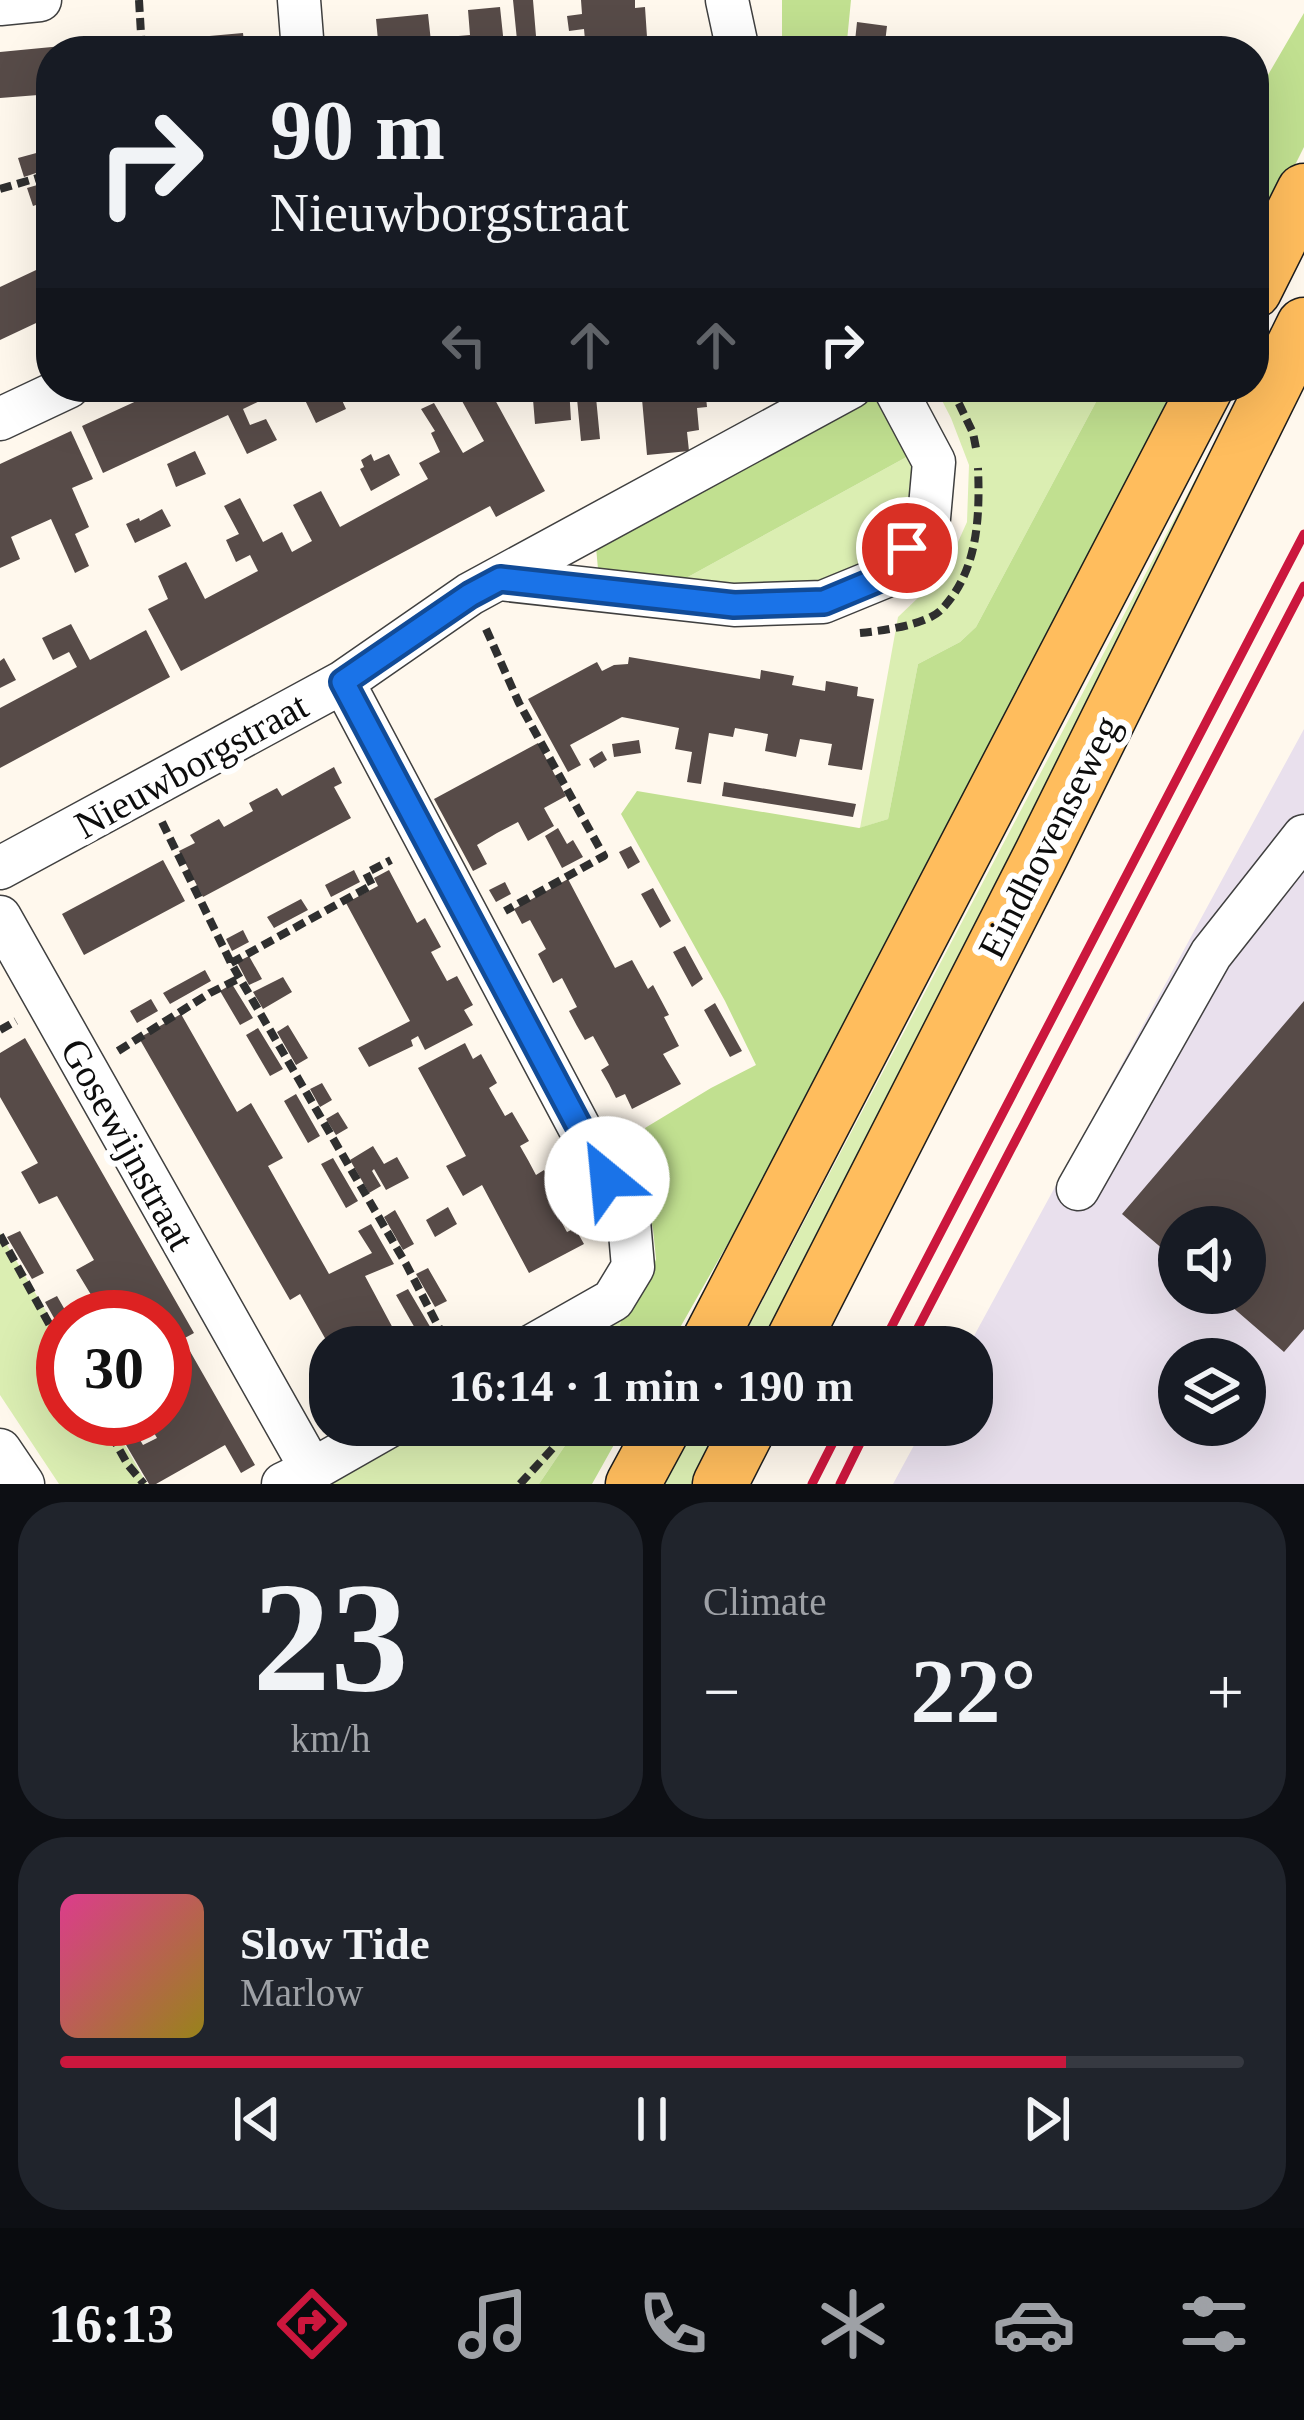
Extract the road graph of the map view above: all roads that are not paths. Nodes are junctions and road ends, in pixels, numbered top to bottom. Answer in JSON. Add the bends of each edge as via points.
{"nodes":[{"id":1,"x":40,"y":0,"type":"edge"},
{"id":2,"x":299,"y":0,"type":"edge"},
{"id":3,"x":727,"y":0,"type":"edge"},
{"id":4,"x":0,"y":4,"type":"edge"},
{"id":5,"x":302,"y":36,"type":"edge"},
{"id":6,"x":735,"y":36,"type":"edge"},
{"id":7,"x":1304,"y":191,"type":"edge"},
{"id":8,"x":1269,"y":261,"type":"edge"},
{"id":9,"x":1304,"y":325,"type":"edge"},
{"id":10,"x":1269,"y":396,"type":"edge"},
{"id":11,"x":36,"y":402,"type":"edge"},
{"id":12,"x":824,"y":402,"type":"edge"},
{"id":13,"x":902,"y":402,"type":"edge"},
{"id":14,"x":1198,"y":402,"type":"edge"},
{"id":15,"x":1266,"y":402,"type":"edge"},
{"id":16,"x":0,"y":419,"type":"edge"},
{"id":17,"x":485,"y":587,"type":"junction"},
{"id":18,"x":343,"y":682,"type":"junction"},
{"id":19,"x":1304,"y":836,"type":"edge"},
{"id":20,"x":0,"y":868,"type":"edge"},
{"id":21,"x":0,"y":917,"type":"edge"},
{"id":22,"x":1078,"y":1189,"type":"dead end"},
{"id":23,"x":567,"y":1326,"type":"edge"},
{"id":24,"x":717,"y":1326,"type":"edge"},
{"id":25,"x":801,"y":1326,"type":"edge"},
{"id":26,"x":354,"y":1446,"type":"edge"},
{"id":27,"x":653,"y":1446,"type":"edge"},
{"id":28,"x":739,"y":1446,"type":"edge"},
{"id":29,"x":0,"y":1450,"type":"edge"},
{"id":30,"x":298,"y":1477,"type":"edge"},
{"id":31,"x":23,"y":1484,"type":"edge"},
{"id":32,"x":633,"y":1484,"type":"edge"},
{"id":33,"x":720,"y":1484,"type":"edge"}],
"edges":[{"from":1,"to":4,"type":"street"},
{"from":2,"to":5,"type":"street"},
{"from":3,"to":6,"type":"street"},
{"from":7,"to":8,"type":"main road"},
{"from":9,"to":10,"type":"main road","name":"Eindhovenseweg"},
{"from":11,"to":16,"type":"street"},
{"from":12,"to":17,"type":"street","name":"Nieuwborgstraat"},
{"from":13,"to":17,"type":"street","via":[[934,462],[929,518],[884,577],[824,602],[734,605]]},
{"from":14,"to":24,"type":"main road","name":"Eindhovenseweg"},
{"from":15,"to":25,"type":"main road","name":"Eindhovenseweg"},
{"from":17,"to":18,"type":"street","name":"Nieuwborgstraat"},
{"from":18,"to":20,"type":"street","name":"Nieuwborgstraat"},
{"from":18,"to":23,"type":"street","via":[[629,1221],[633,1267],[613,1300]]},
{"from":19,"to":22,"type":"street","via":[[1211,954]]},
{"from":21,"to":30,"type":"street","name":"Gosewijnstraat"},
{"from":26,"to":30,"type":"street"},
{"from":27,"to":32,"type":"main road"},
{"from":28,"to":33,"type":"main road"},
{"from":29,"to":31,"type":"street"}]}
